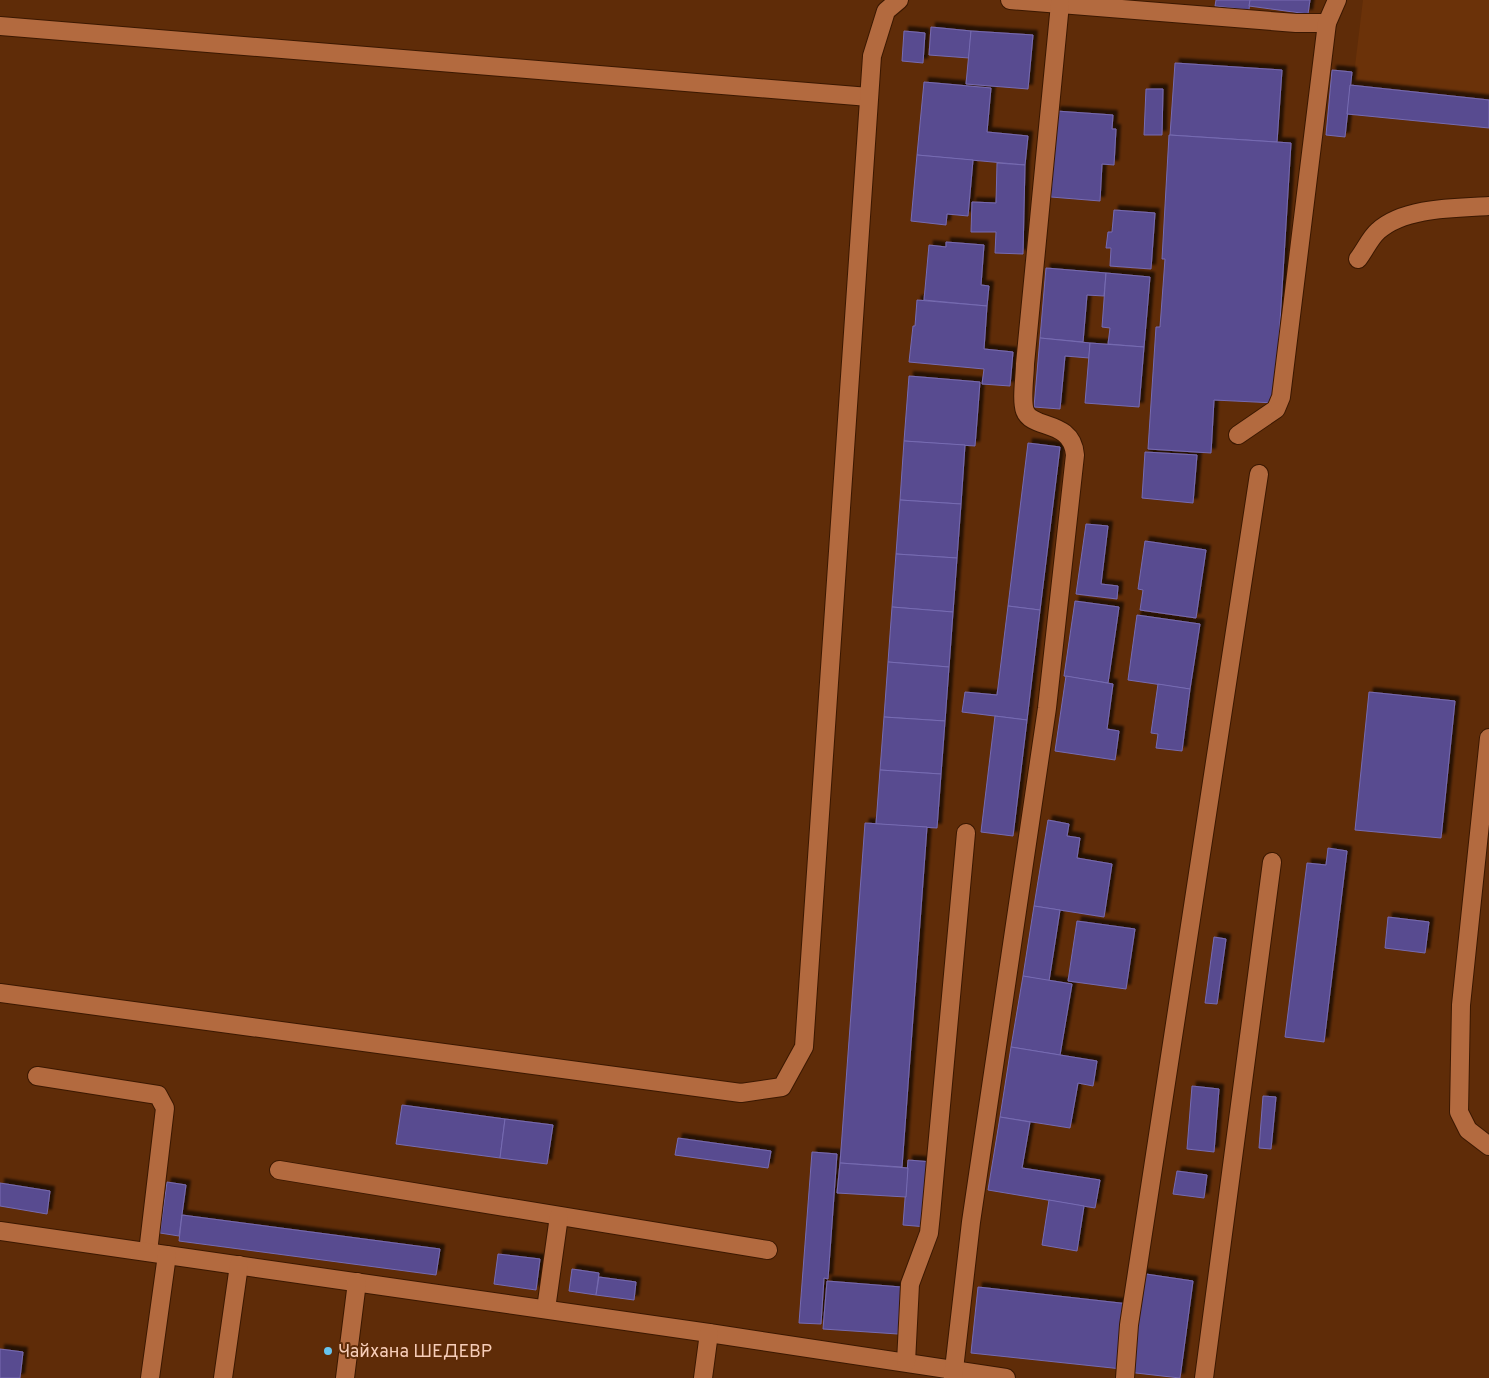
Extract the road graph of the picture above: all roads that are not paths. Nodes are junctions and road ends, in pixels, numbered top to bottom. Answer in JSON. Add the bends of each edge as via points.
{"nodes":[{"id":1,"x":899,"y":0,"type":"edge"},
{"id":2,"x":1010,"y":0,"type":"edge"},
{"id":3,"x":1337,"y":0,"type":"edge"},
{"id":4,"x":1060,"y":4,"type":"junction"},
{"id":5,"x":1327,"y":23,"type":"junction"},
{"id":6,"x":0,"y":26,"type":"edge"},
{"id":7,"x":869,"y":97,"type":"junction"},
{"id":8,"x":1489,"y":206,"type":"edge"},
{"id":9,"x":1358,"y":259,"type":"dead end"},
{"id":10,"x":1238,"y":436,"type":"dead end"},
{"id":11,"x":1259,"y":474,"type":"dead end"},
{"id":12,"x":1489,"y":738,"type":"edge"},
{"id":13,"x":966,"y":832,"type":"dead end"},
{"id":14,"x":1272,"y":862,"type":"dead end"},
{"id":15,"x":0,"y":993,"type":"edge"},
{"id":16,"x":37,"y":1076,"type":"dead end"},
{"id":17,"x":1489,"y":1146,"type":"edge"},
{"id":18,"x":279,"y":1170,"type":"dead end"},
{"id":19,"x":559,"y":1216,"type":"junction"},
{"id":20,"x":0,"y":1230,"type":"edge"},
{"id":21,"x":768,"y":1250,"type":"dead end"},
{"id":22,"x":148,"y":1252,"type":"junction"},
{"id":23,"x":167,"y":1255,"type":"junction"},
{"id":24,"x":239,"y":1265,"type":"junction"},
{"id":25,"x":357,"y":1282,"type":"junction"},
{"id":26,"x":546,"y":1309,"type":"junction"},
{"id":27,"x":708,"y":1332,"type":"junction"},
{"id":28,"x":906,"y":1362,"type":"junction"},
{"id":29,"x":954,"y":1374,"type":"edge"},
{"id":30,"x":150,"y":1378,"type":"edge"},
{"id":31,"x":223,"y":1378,"type":"edge"},
{"id":32,"x":345,"y":1378,"type":"edge"},
{"id":33,"x":703,"y":1378,"type":"edge"},
{"id":34,"x":1006,"y":1378,"type":"edge"},
{"id":35,"x":1125,"y":1378,"type":"edge"},
{"id":36,"x":1204,"y":1378,"type":"edge"}],
"edges":[{"from":1,"to":7,"type":"lane","via":[[886,11],[872,56]]},
{"from":2,"to":4,"type":"lane"},
{"from":3,"to":5,"type":"lane"},
{"from":4,"to":5,"type":"lane"},
{"from":4,"to":29,"type":"lane","via":[[1024,398],[1025,412],[1066,435],[1074,445],[1075,454],[1047,708],[971,1222]]},
{"from":5,"to":10,"type":"lane","via":[[1282,397],[1276,409]]},
{"from":6,"to":7,"type":"lane"},
{"from":7,"to":15,"type":"lane","via":[[804,1047],[782,1087],[741,1094]]},
{"from":8,"to":9,"type":"lane","via":[[1444,209],[1400,217],[1378,231]]},
{"from":11,"to":35,"type":"lane","via":[[1129,1325]]},
{"from":12,"to":17,"type":"lane","via":[[1461,1005],[1459,1112],[1468,1130]]},
{"from":13,"to":28,"type":"lane","via":[[932,1214],[910,1284]]},
{"from":14,"to":36,"type":"lane"},
{"from":16,"to":22,"type":"lane","via":[[158,1095],[165,1108]]},
{"from":18,"to":19,"type":"lane"},
{"from":19,"to":21,"type":"lane"},
{"from":19,"to":26,"type":"lane"},
{"from":20,"to":22,"type":"lane"},
{"from":22,"to":23,"type":"lane"},
{"from":23,"to":24,"type":"lane"},
{"from":23,"to":30,"type":"lane"},
{"from":24,"to":25,"type":"lane"},
{"from":24,"to":31,"type":"lane"},
{"from":25,"to":26,"type":"lane"},
{"from":25,"to":32,"type":"lane"},
{"from":26,"to":27,"type":"lane"},
{"from":27,"to":28,"type":"lane"},
{"from":27,"to":33,"type":"lane"},
{"from":28,"to":29,"type":"lane"},
{"from":29,"to":34,"type":"lane"}]}
